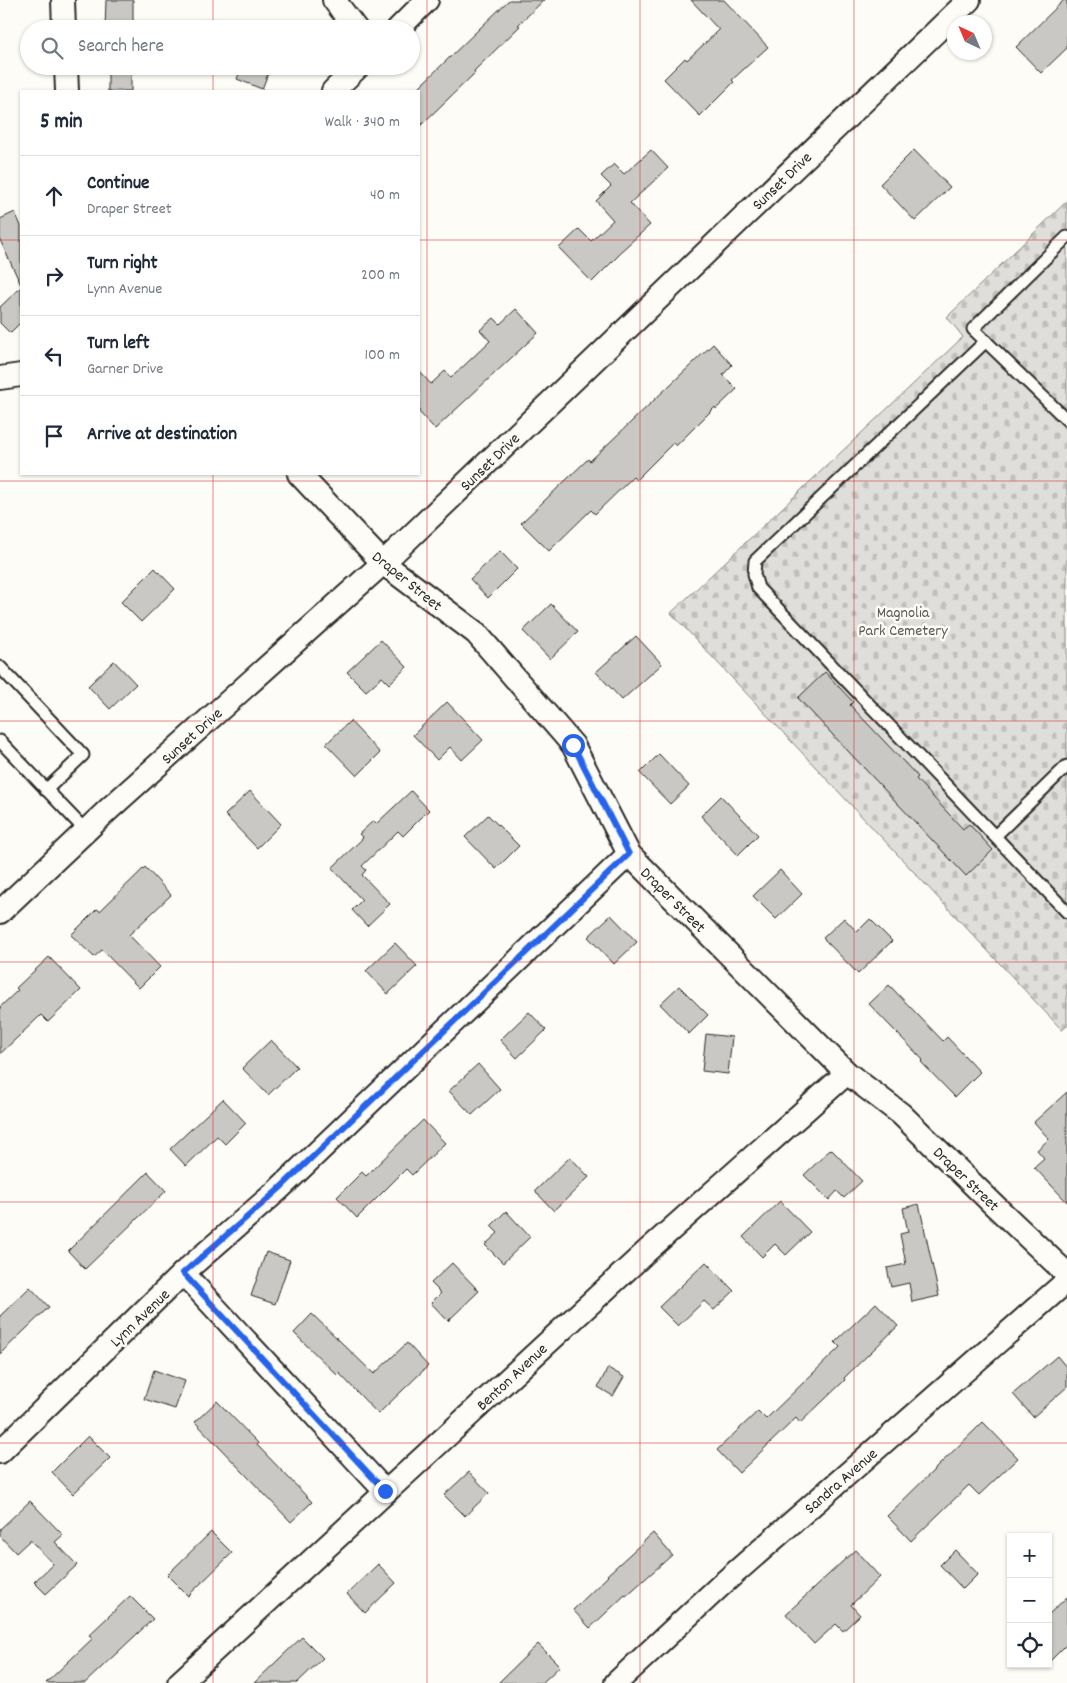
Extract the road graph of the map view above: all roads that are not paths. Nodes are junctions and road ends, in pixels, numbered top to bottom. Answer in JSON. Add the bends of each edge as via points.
{"nodes":[{"id":1,"x":63,"y":0,"type":"edge"},
{"id":2,"x":334,"y":0,"type":"edge"},
{"id":3,"x":427,"y":0,"type":"edge"},
{"id":4,"x":969,"y":0,"type":"edge"},
{"id":5,"x":64,"y":20,"type":"edge"},
{"id":6,"x":349,"y":20,"type":"edge"},
{"id":7,"x":407,"y":20,"type":"edge"},
{"id":8,"x":66,"y":75,"type":"edge"},
{"id":9,"x":350,"y":75,"type":"edge"},
{"id":10,"x":66,"y":90,"type":"edge"},
{"id":11,"x":334,"y":90,"type":"edge"},
{"id":12,"x":1067,"y":236,"type":"edge"},
{"id":13,"x":986,"y":341,"type":"junction"},
{"id":14,"x":20,"y":375,"type":"edge"},
{"id":15,"x":0,"y":378,"type":"edge"},
{"id":16,"x":1067,"y":420,"type":"edge"},
{"id":17,"x":300,"y":475,"type":"edge"},
{"id":18,"x":383,"y":563,"type":"junction"},
{"id":19,"x":0,"y":668,"type":"edge"},
{"id":20,"x":0,"y":741,"type":"edge"},
{"id":21,"x":1067,"y":766,"type":"edge"},
{"id":22,"x":46,"y":790,"type":"junction"},
{"id":23,"x":86,"y":831,"type":"junction"},
{"id":24,"x":994,"y":836,"type":"junction"},
{"id":25,"x":629,"y":854,"type":"junction"},
{"id":26,"x":0,"y":912,"type":"edge"},
{"id":27,"x":1067,"y":912,"type":"edge"},
{"id":28,"x":847,"y":1073,"type":"junction"},
{"id":29,"x":183,"y":1273,"type":"junction"},
{"id":30,"x":1067,"y":1274,"type":"edge"},
{"id":31,"x":1067,"y":1281,"type":"edge"},
{"id":32,"x":0,"y":1452,"type":"edge"},
{"id":33,"x":385,"y":1491,"type":"junction"},
{"id":34,"x":179,"y":1683,"type":"edge"},
{"id":35,"x":616,"y":1683,"type":"edge"}],
"edges":[{"from":1,"to":5,"type":"street"},
{"from":2,"to":6,"type":"street"},
{"from":3,"to":7,"type":"street"},
{"from":4,"to":18,"type":"street","name":"Sunset Drive"},
{"from":8,"to":10,"type":"street"},
{"from":9,"to":11,"type":"street"},
{"from":12,"to":13,"type":"lane","via":[[973,328]]},
{"from":13,"to":16,"type":"lane"},
{"from":13,"to":24,"type":"lane","via":[[755,561],[754,574],[758,588]]},
{"from":14,"to":15,"type":"street"},
{"from":17,"to":18,"type":"street","name":"Draper Street"},
{"from":18,"to":23,"type":"street","name":"Sunset Drive"},
{"from":18,"to":25,"type":"street","name":"Draper Street","via":[[476,633],[573,745]]},
{"from":19,"to":22,"type":"lane","via":[[84,755]]},
{"from":20,"to":22,"type":"lane"},
{"from":21,"to":24,"type":"lane"},
{"from":22,"to":23,"type":"lane"},
{"from":23,"to":26,"type":"street","name":"Sunset Drive"},
{"from":24,"to":27,"type":"lane"},
{"from":25,"to":28,"type":"street","name":"Draper Street"},
{"from":25,"to":29,"type":"street","name":"Lynn Avenue","via":[[286,1183]]},
{"from":28,"to":30,"type":"street","name":"Draper Street","via":[[902,1114]]},
{"from":28,"to":33,"type":"street","name":"Benton Avenue"},
{"from":29,"to":32,"type":"street","name":"Lynn Avenue"},
{"from":29,"to":33,"type":"street"},
{"from":31,"to":35,"type":"street","name":"Sandra Avenue","via":[[720,1586]]},
{"from":33,"to":34,"type":"street","name":"Benton Avenue"}]}
